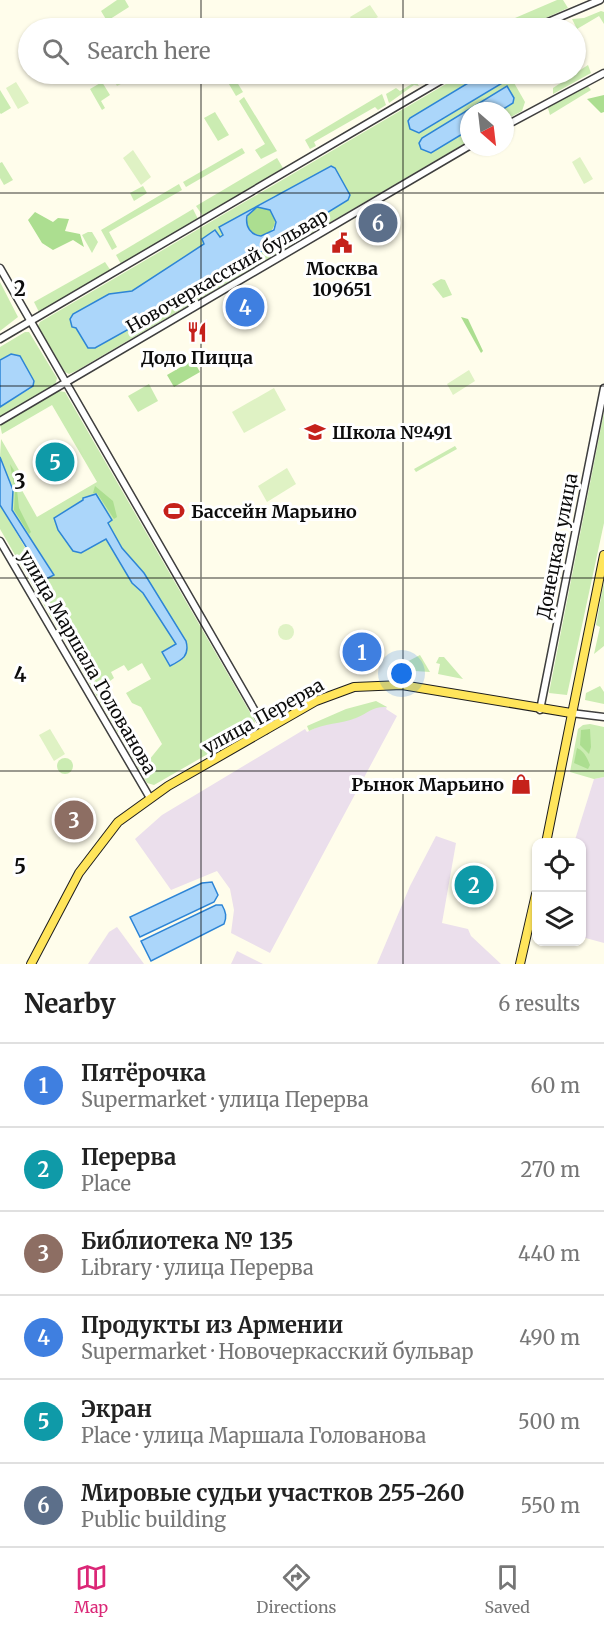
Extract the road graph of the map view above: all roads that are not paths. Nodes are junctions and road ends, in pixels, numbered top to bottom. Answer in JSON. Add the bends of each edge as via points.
{"nodes":[{"id":1,"x":600,"y":0,"type":"edge"},
{"id":2,"x":558,"y":18,"type":"edge"},
{"id":3,"x":604,"y":73,"type":"edge"},
{"id":4,"x":586,"y":83,"type":"edge"},
{"id":5,"x":435,"y":84,"type":"edge"},
{"id":6,"x":583,"y":84,"type":"edge"},
{"id":7,"x":514,"y":121,"type":"edge"},
{"id":8,"x":460,"y":151,"type":"edge"},
{"id":9,"x":0,"y":268,"type":"edge"},
{"id":10,"x":29,"y":322,"type":"junction"},
{"id":11,"x":0,"y":339,"type":"edge"},
{"id":12,"x":65,"y":382,"type":"junction"},
{"id":13,"x":604,"y":388,"type":"edge"},
{"id":14,"x":0,"y":421,"type":"edge"},
{"id":15,"x":0,"y":541,"type":"edge"},
{"id":16,"x":604,"y":555,"type":"edge"},
{"id":17,"x":540,"y":710,"type":"junction"},
{"id":18,"x":571,"y":713,"type":"junction"},
{"id":19,"x":604,"y":717,"type":"edge"},
{"id":20,"x":266,"y":729,"type":"junction"},
{"id":21,"x":150,"y":798,"type":"junction"},
{"id":22,"x":547,"y":838,"type":"edge"},
{"id":23,"x":532,"y":915,"type":"edge"},
{"id":24,"x":31,"y":964,"type":"edge"},
{"id":25,"x":520,"y":964,"type":"edge"}],
"edges":[{"from":1,"to":2,"type":"street"},
{"from":3,"to":4,"type":"street"},
{"from":5,"to":10,"type":"street"},
{"from":6,"to":7,"type":"street"},
{"from":8,"to":12,"type":"street","name":"Новочеркасский бульвар"},
{"from":9,"to":10,"type":"street"},
{"from":10,"to":11,"type":"street"},
{"from":10,"to":12,"type":"street"},
{"from":12,"to":14,"type":"street","name":"Новочеркасский бульвар"},
{"from":12,"to":20,"type":"street"},
{"from":13,"to":17,"type":"street","name":"Донецкая улица"},
{"from":15,"to":21,"type":"street","name":"улица Маршала Голованова"},
{"from":16,"to":18,"type":"main road"},
{"from":17,"to":18,"type":"main road","name":"улица Перерва"},
{"from":17,"to":20,"type":"main road","name":"улица Перерва","via":[[430,688],[354,687]]},
{"from":18,"to":19,"type":"street","name":"улица Перерва"},
{"from":18,"to":22,"type":"main road"},
{"from":20,"to":21,"type":"main road","name":"улица Перерва"},
{"from":21,"to":24,"type":"main road","name":"улица Перерва","via":[[118,822],[95,849]]},
{"from":23,"to":25,"type":"main road"}]}
